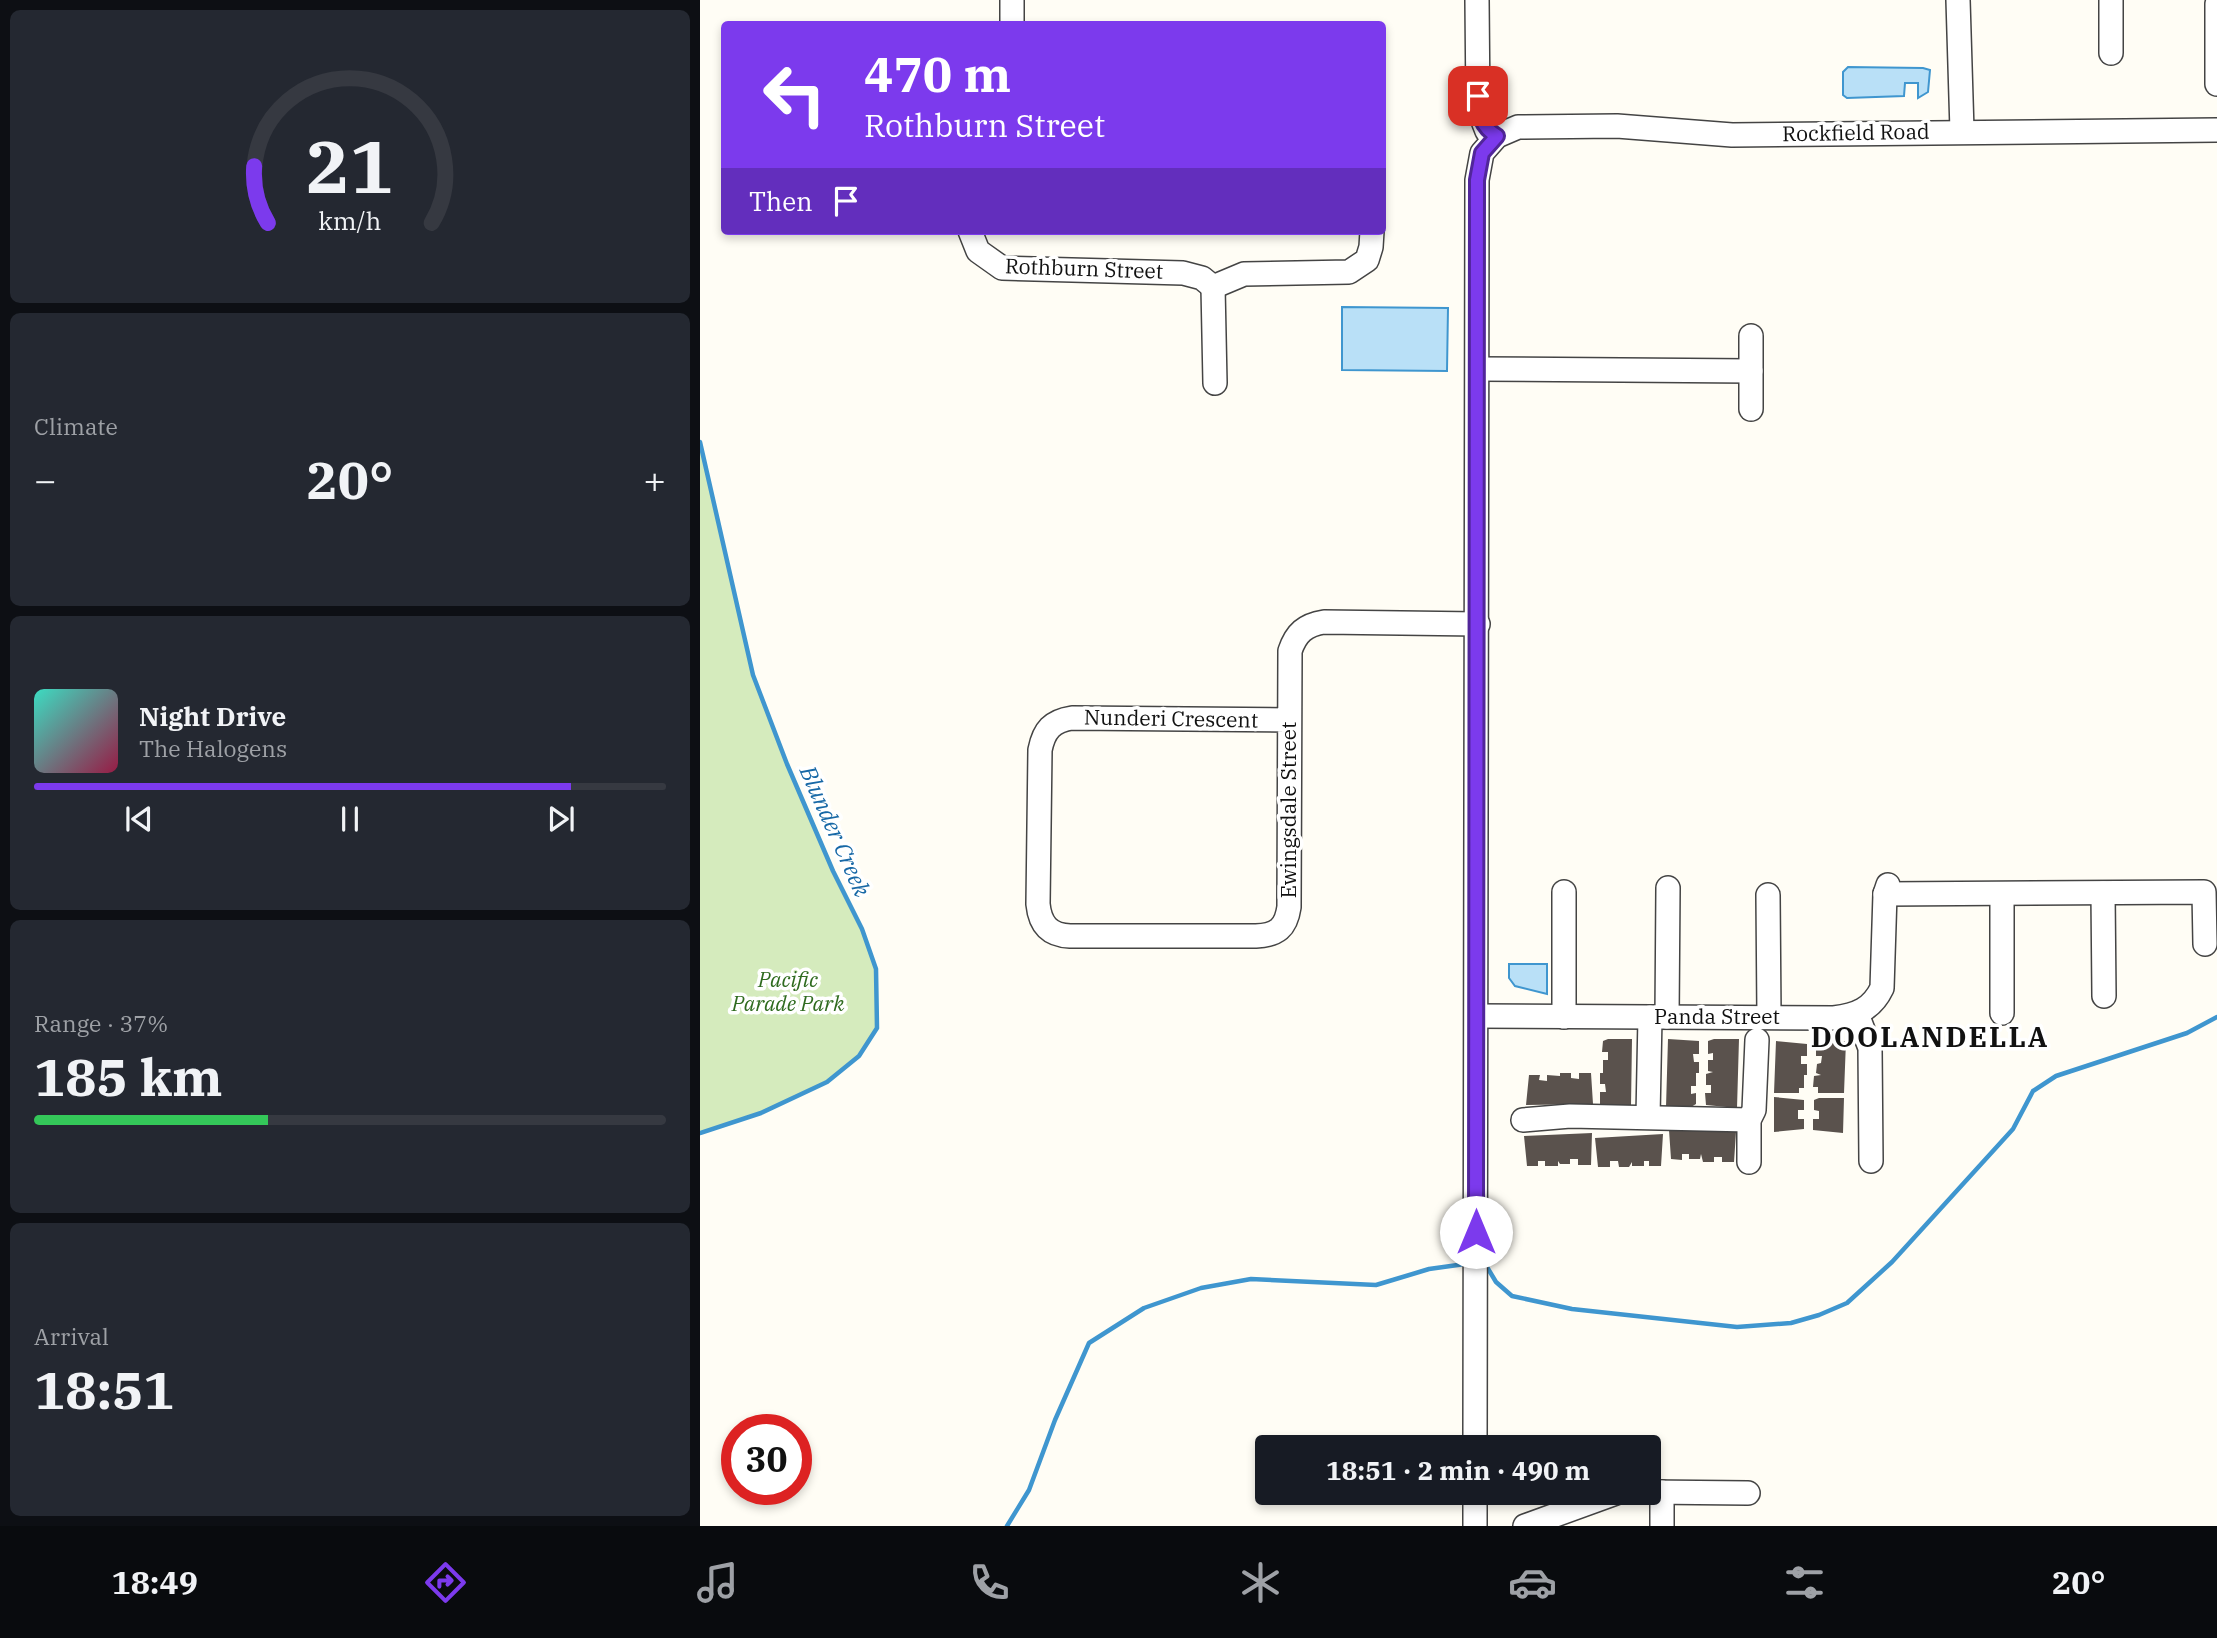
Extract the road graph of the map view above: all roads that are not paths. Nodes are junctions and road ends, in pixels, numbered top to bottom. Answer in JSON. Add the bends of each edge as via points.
{"nodes":[{"id":1,"x":1012,"y":0,"type":"edge"},
{"id":2,"x":1477,"y":0,"type":"edge"},
{"id":3,"x":1958,"y":0,"type":"edge"},
{"id":4,"x":2111,"y":0,"type":"edge"},
{"id":5,"x":2217,"y":5,"type":"edge"},
{"id":6,"x":1012,"y":21,"type":"edge"},
{"id":7,"x":2111,"y":53,"type":"dead end"},
{"id":8,"x":2217,"y":56,"type":"edge"},
{"id":9,"x":2217,"y":84,"type":"edge"},
{"id":10,"x":2217,"y":130,"type":"edge"},
{"id":11,"x":1962,"y":131,"type":"junction"},
{"id":12,"x":1497,"y":136,"type":"junction"},
{"id":13,"x":972,"y":235,"type":"edge"},
{"id":14,"x":1371,"y":235,"type":"edge"},
{"id":15,"x":1213,"y":287,"type":"junction"},
{"id":16,"x":1751,"y":336,"type":"dead end"},
{"id":17,"x":1479,"y":369,"type":"junction"},
{"id":18,"x":1751,"y":371,"type":"junction"},
{"id":19,"x":1215,"y":383,"type":"dead end"},
{"id":20,"x":1751,"y":409,"type":"dead end"},
{"id":21,"x":1478,"y":624,"type":"junction"},
{"id":22,"x":1289,"y":720,"type":"junction"},
{"id":23,"x":1668,"y":888,"type":"dead end"},
{"id":24,"x":1564,"y":892,"type":"dead end"},
{"id":25,"x":2103,"y":893,"type":"junction"},
{"id":26,"x":2002,"y":894,"type":"junction"},
{"id":27,"x":1768,"y":895,"type":"dead end"},
{"id":28,"x":1045,"y":927,"type":"joint"},
{"id":29,"x":2205,"y":944,"type":"dead end"},
{"id":30,"x":2104,"y":996,"type":"dead end"},
{"id":31,"x":2002,"y":1013,"type":"dead end"},
{"id":32,"x":1857,"y":1014,"type":"junction"},
{"id":33,"x":1477,"y":1016,"type":"junction"},
{"id":34,"x":1564,"y":1017,"type":"junction"},
{"id":35,"x":1659,"y":1017,"type":"junction"},
{"id":36,"x":1769,"y":1017,"type":"junction"},
{"id":37,"x":1757,"y":1040,"type":"dead end"},
{"id":38,"x":1648,"y":1116,"type":"junction"},
{"id":39,"x":1523,"y":1120,"type":"dead end"},
{"id":40,"x":1749,"y":1120,"type":"junction"},
{"id":41,"x":1871,"y":1161,"type":"dead end"},
{"id":42,"x":1749,"y":1162,"type":"dead end"},
{"id":43,"x":1475,"y":1435,"type":"edge"},
{"id":44,"x":1661,"y":1492,"type":"edge"},
{"id":45,"x":1748,"y":1493,"type":"dead end"},
{"id":46,"x":1475,"y":1505,"type":"edge"},
{"id":47,"x":1583,"y":1505,"type":"edge"},
{"id":48,"x":1658,"y":1505,"type":"edge"},
{"id":49,"x":1475,"y":1526,"type":"edge"},
{"id":50,"x":1525,"y":1526,"type":"edge"},
{"id":51,"x":1662,"y":1526,"type":"edge"}],
"edges":[{"from":1,"to":6,"type":"street"},
{"from":2,"to":12,"type":"street","via":[[1478,108],[1487,131]]},
{"from":3,"to":11,"type":"street"},
{"from":4,"to":7,"type":"street"},
{"from":5,"to":8,"type":"street"},
{"from":8,"to":9,"type":"street"},
{"from":10,"to":11,"type":"street","name":"Rockfield Road"},
{"from":11,"to":12,"type":"street","name":"Rockfield Road","via":[[1732,135],[1617,126],[1518,127]]},
{"from":12,"to":17,"type":"street","via":[[1482,153],[1477,180]]},
{"from":13,"to":15,"type":"street","name":"Rothburn Street","via":[[978,251],[1002,268],[1182,273],[1202,278]]},
{"from":14,"to":15,"type":"street","via":[[1367,260],[1349,272],[1244,274]]},
{"from":15,"to":19,"type":"street"},
{"from":16,"to":18,"type":"street"},
{"from":17,"to":18,"type":"street"},
{"from":17,"to":21,"type":"street"},
{"from":18,"to":20,"type":"street"},
{"from":21,"to":22,"type":"street","name":"Ewingsdale Street","via":[[1313,624],[1298,633],[1290,651]]},
{"from":21,"to":33,"type":"street"},
{"from":22,"to":28,"type":"street","name":"Nunderi Crescent","via":[[1072,718],[1050,726],[1040,750],[1038,904]]},
{"from":22,"to":28,"type":"street","name":"Ewingsdale Street","via":[[1289,907],[1279,930],[1256,936],[1070,936]]},
{"from":23,"to":35,"type":"street"},
{"from":24,"to":34,"type":"street"},
{"from":25,"to":26,"type":"street"},
{"from":25,"to":29,"type":"street","via":[[2204,892]]},
{"from":25,"to":30,"type":"street"},
{"from":26,"to":31,"type":"street"},
{"from":26,"to":32,"type":"street","via":[[1887,889],[1882,988],[1877,999]]},
{"from":27,"to":36,"type":"street"},
{"from":32,"to":36,"type":"street","name":"Panda Street"},
{"from":32,"to":41,"type":"street","via":[[1870,1048]]},
{"from":33,"to":34,"type":"street","name":"Panda Street"},
{"from":33,"to":43,"type":"street"},
{"from":34,"to":35,"type":"street","name":"Panda Street"},
{"from":35,"to":36,"type":"street","name":"Panda Street"},
{"from":35,"to":38,"type":"street"},
{"from":37,"to":40,"type":"street","via":[[1754,1110]]},
{"from":38,"to":39,"type":"street"},
{"from":38,"to":40,"type":"street"},
{"from":40,"to":42,"type":"street"},
{"from":44,"to":45,"type":"street"},
{"from":46,"to":49,"type":"street"},
{"from":47,"to":50,"type":"street"},
{"from":48,"to":51,"type":"street"}]}
